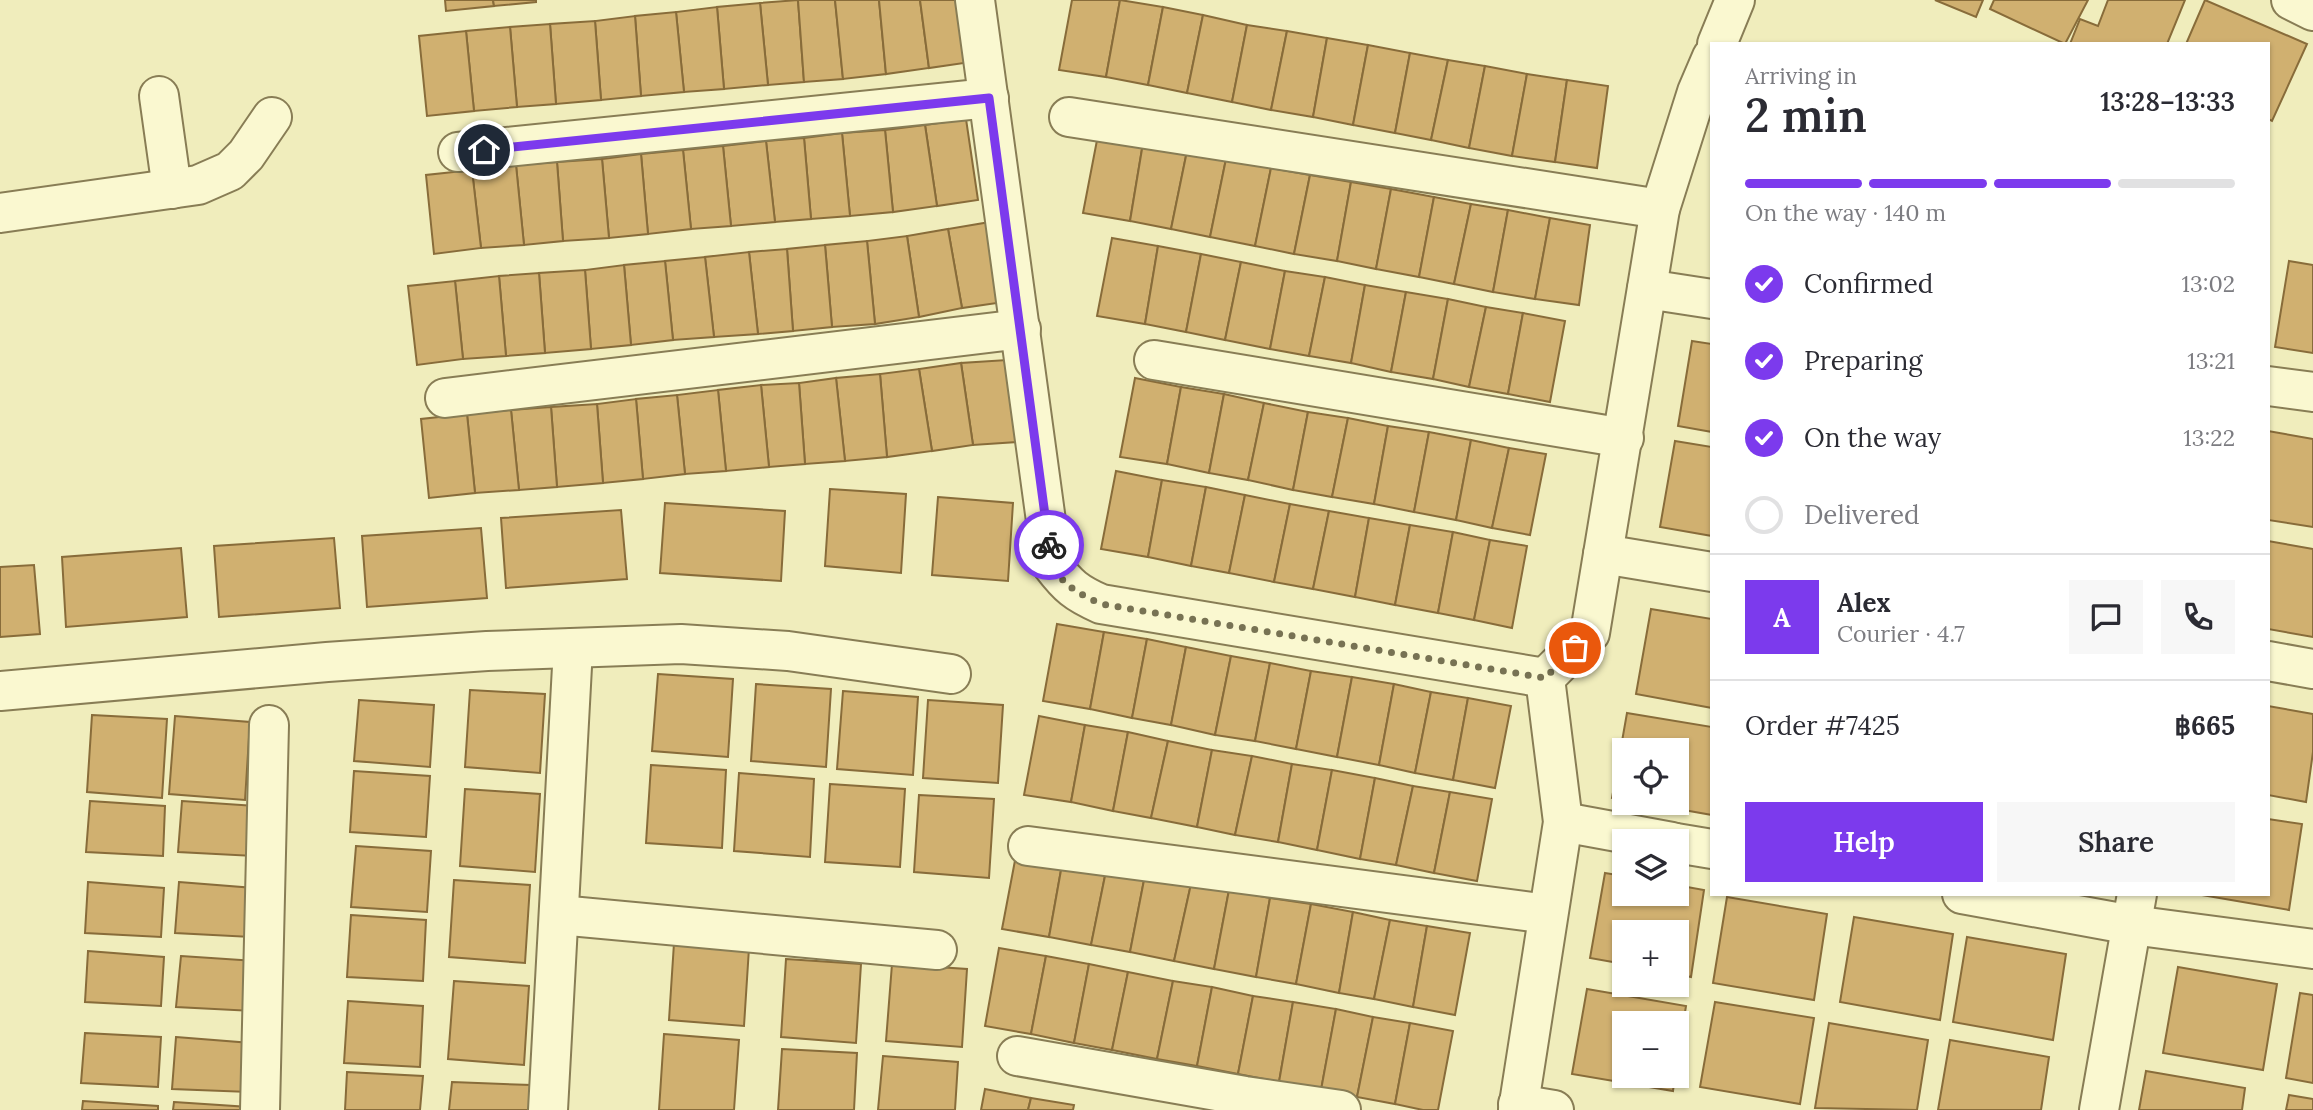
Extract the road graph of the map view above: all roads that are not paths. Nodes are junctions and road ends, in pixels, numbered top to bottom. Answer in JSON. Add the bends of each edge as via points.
{"nodes":[{"id":1,"x":975,"y":0,"type":"edge"},
{"id":2,"x":1735,"y":0,"type":"edge"},
{"id":3,"x":2291,"y":0,"type":"edge"},
{"id":4,"x":2313,"y":11,"type":"edge"},
{"id":5,"x":1718,"y":42,"type":"edge"},
{"id":6,"x":1710,"y":62,"type":"edge"},
{"id":7,"x":159,"y":96,"type":"dead end"},
{"id":8,"x":989,"y":98,"type":"junction"},
{"id":9,"x":272,"y":117,"type":"dead end"},
{"id":10,"x":1069,"y":117,"type":"dead end"},
{"id":11,"x":457,"y":152,"type":"dead end"},
{"id":12,"x":172,"y":189,"type":"junction"},
{"id":13,"x":1660,"y":209,"type":"junction"},
{"id":14,"x":0,"y":213,"type":"edge"},
{"id":15,"x":1647,"y":289,"type":"junction"},
{"id":16,"x":1710,"y":299,"type":"edge"},
{"id":17,"x":1021,"y":329,"type":"junction"},
{"id":18,"x":1154,"y":360,"type":"dead end"},
{"id":19,"x":2270,"y":386,"type":"edge"},
{"id":20,"x":2313,"y":393,"type":"edge"},
{"id":21,"x":445,"y":398,"type":"dead end"},
{"id":22,"x":1624,"y":438,"type":"junction"},
{"id":23,"x":1603,"y":554,"type":"junction"},
{"id":24,"x":1710,"y":572,"type":"edge"},
{"id":25,"x":573,"y":648,"type":"junction"},
{"id":26,"x":2270,"y":662,"type":"edge"},
{"id":27,"x":2313,"y":669,"type":"edge"},
{"id":28,"x":951,"y":674,"type":"dead end"},
{"id":29,"x":1545,"y":678,"type":"junction"},
{"id":30,"x":0,"y":691,"type":"edge"},
{"id":31,"x":269,"y":726,"type":"dead end"},
{"id":32,"x":1563,"y":822,"type":"junction"},
{"id":33,"x":1612,"y":831,"type":"edge"},
{"id":34,"x":1689,"y":845,"type":"edge"},
{"id":35,"x":1028,"y":846,"type":"dead end"},
{"id":36,"x":1710,"y":849,"type":"edge"},
{"id":37,"x":1984,"y":896,"type":"edge"},
{"id":38,"x":2134,"y":910,"type":"edge"},
{"id":39,"x":1548,"y":914,"type":"junction"},
{"id":40,"x":559,"y":915,"type":"junction"},
{"id":41,"x":2313,"y":949,"type":"edge"},
{"id":42,"x":937,"y":950,"type":"dead end"},
{"id":43,"x":1017,"y":1056,"type":"dead end"},
{"id":44,"x":1244,"y":1103,"type":"edge"},
{"id":45,"x":1530,"y":1108,"type":"edge"},
{"id":46,"x":261,"y":1110,"type":"edge"},
{"id":47,"x":548,"y":1110,"type":"edge"},
{"id":48,"x":1340,"y":1110,"type":"edge"},
{"id":49,"x":2099,"y":1110,"type":"edge"}],
"edges":[{"from":1,"to":8,"type":"street"},
{"from":2,"to":5,"type":"street"},
{"from":3,"to":4,"type":"street"},
{"from":6,"to":13,"type":"street"},
{"from":7,"to":12,"type":"street"},
{"from":8,"to":11,"type":"street"},
{"from":8,"to":17,"type":"street"},
{"from":9,"to":12,"type":"street","via":[[230,172]]},
{"from":10,"to":13,"type":"street"},
{"from":12,"to":14,"type":"street"},
{"from":13,"to":15,"type":"street"},
{"from":15,"to":16,"type":"street"},
{"from":15,"to":22,"type":"street"},
{"from":17,"to":21,"type":"street"},
{"from":17,"to":29,"type":"street","via":[[1052,565],[1075,592],[1101,604]]},
{"from":18,"to":22,"type":"street"},
{"from":19,"to":20,"type":"street"},
{"from":22,"to":23,"type":"street"},
{"from":23,"to":24,"type":"street"},
{"from":23,"to":29,"type":"street","via":[[1590,633]]},
{"from":25,"to":28,"type":"street","via":[[681,644],[788,651]]},
{"from":25,"to":30,"type":"street","via":[[340,661]]},
{"from":25,"to":40,"type":"street"},
{"from":26,"to":27,"type":"street"},
{"from":29,"to":32,"type":"street"},
{"from":31,"to":46,"type":"street"},
{"from":32,"to":33,"type":"street"},
{"from":32,"to":39,"type":"street"},
{"from":34,"to":36,"type":"street"},
{"from":35,"to":39,"type":"street"},
{"from":37,"to":38,"type":"street"},
{"from":38,"to":41,"type":"street"},
{"from":38,"to":49,"type":"street"},
{"from":39,"to":45,"type":"street"},
{"from":40,"to":42,"type":"street"},
{"from":40,"to":47,"type":"street"},
{"from":43,"to":44,"type":"street"},
{"from":44,"to":48,"type":"street"}]}
